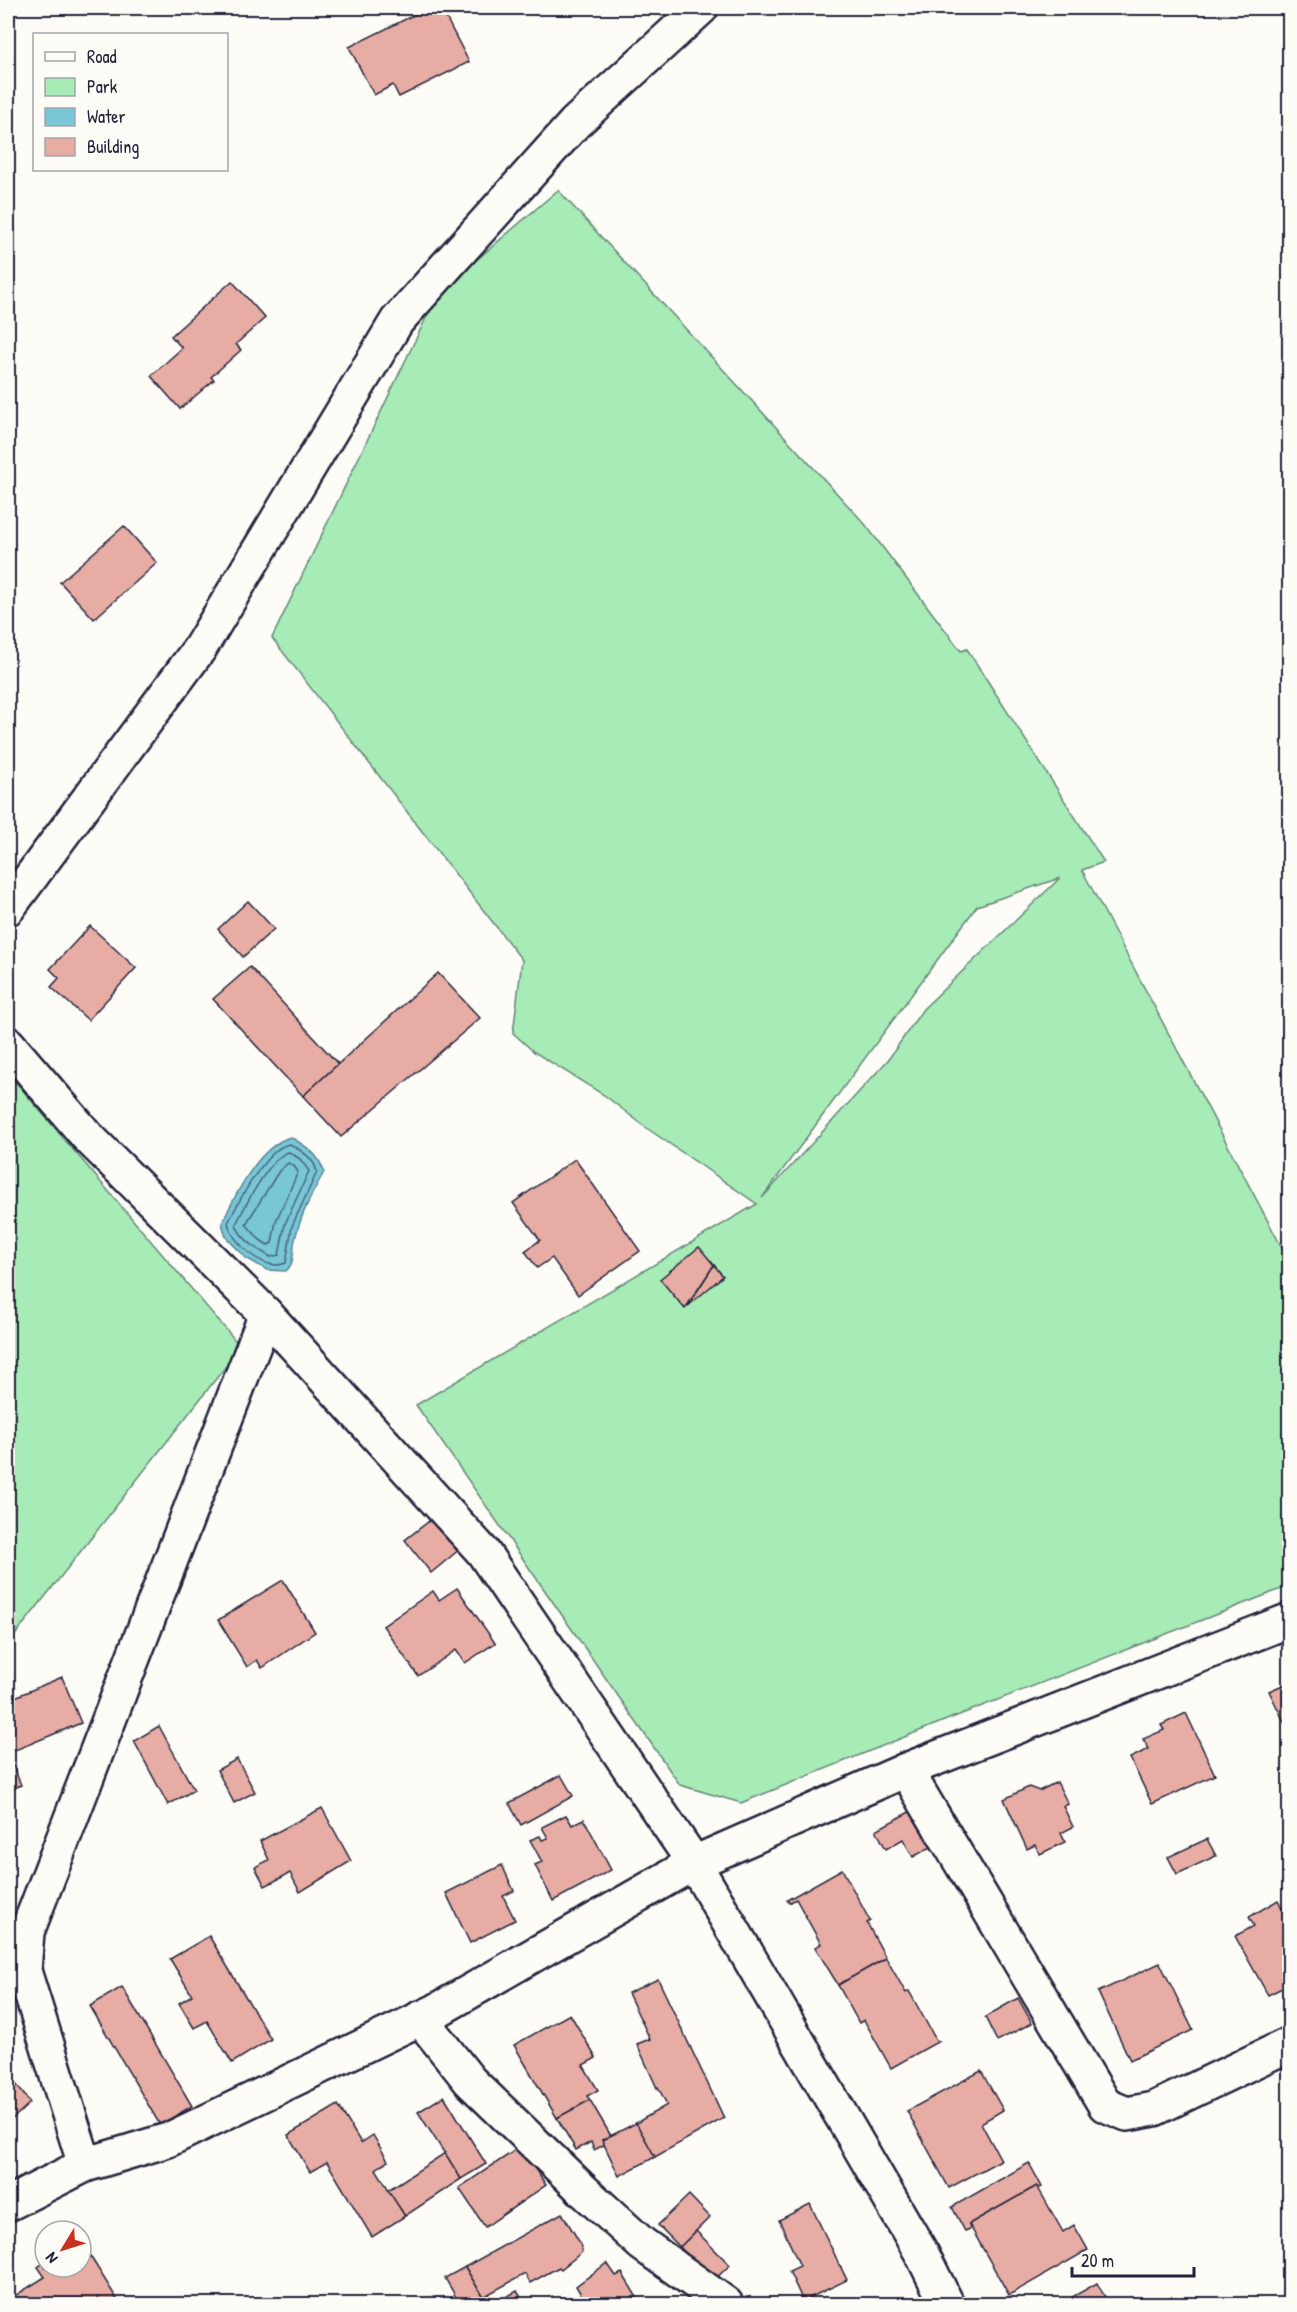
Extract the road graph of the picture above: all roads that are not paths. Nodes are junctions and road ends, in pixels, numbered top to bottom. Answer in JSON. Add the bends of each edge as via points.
{"nodes":[{"id":1,"x":701,"y":8,"type":"edge"},
{"id":2,"x":8,"y":908,"type":"edge"},
{"id":3,"x":8,"y":1044,"type":"edge"},
{"id":4,"x":266,"y":1314,"type":"junction"},
{"id":5,"x":1290,"y":1620,"type":"edge"},
{"id":6,"x":906,"y":1770,"type":"junction"},
{"id":7,"x":694,"y":1863,"type":"junction"},
{"id":8,"x":420,"y":2018,"type":"junction"},
{"id":9,"x":1290,"y":2044,"type":"edge"},
{"id":10,"x":85,"y":2165,"type":"junction"},
{"id":11,"x":8,"y":2204,"type":"edge"},
{"id":12,"x":726,"y":2304,"type":"edge"},
{"id":13,"x":947,"y":2304,"type":"edge"}],
"edges":[{"from":1,"to":2,"type":"street","via":[[576,123],[397,321],[200,648]]},
{"from":3,"to":4,"type":"street","via":[[87,1136]]},
{"from":4,"to":7,"type":"street","via":[[483,1552]]},
{"from":4,"to":10,"type":"street","via":[[27,1932],[24,1971]]},
{"from":5,"to":6,"type":"street"},
{"from":6,"to":7,"type":"street"},
{"from":6,"to":9,"type":"street","via":[[1105,2104],[1127,2114],[1154,2109]]},
{"from":7,"to":8,"type":"street"},
{"from":7,"to":13,"type":"street","via":[[922,2254]]},
{"from":8,"to":10,"type":"street","via":[[168,2140]]},
{"from":8,"to":12,"type":"street","via":[[470,2081],[584,2191],[642,2244]]},
{"from":10,"to":11,"type":"street"}]}
